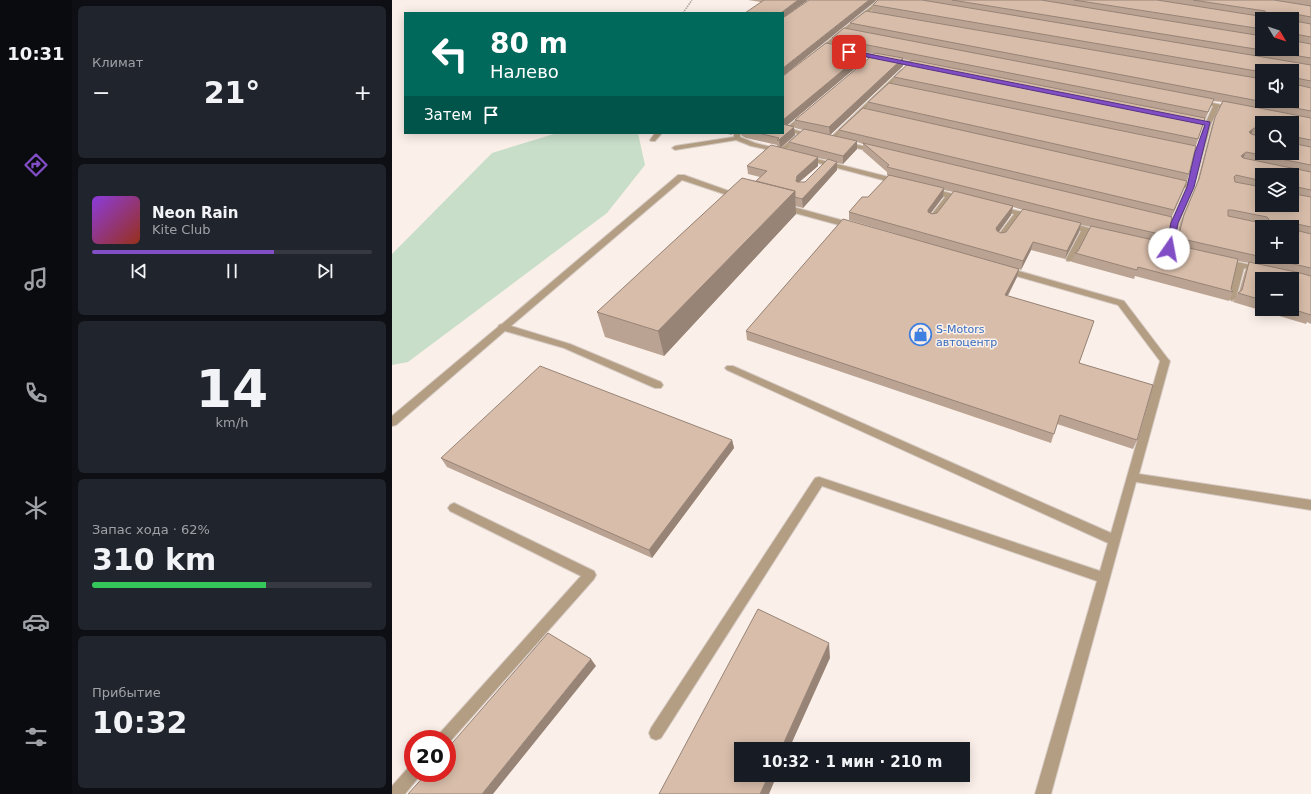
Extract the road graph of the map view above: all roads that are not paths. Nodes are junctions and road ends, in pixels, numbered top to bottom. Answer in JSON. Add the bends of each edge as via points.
{"nodes":[{"id":1,"x":882,"y":0,"type":"edge"},
{"id":2,"x":864,"y":14,"type":"junction"},
{"id":3,"x":872,"y":15,"type":"edge"},
{"id":4,"x":842,"y":32,"type":"junction"},
{"id":5,"x":850,"y":34,"type":"edge"},
{"id":6,"x":824,"y":47,"type":"junction"},
{"id":7,"x":831,"y":48,"type":"edge"},
{"id":8,"x":845,"y":51,"type":"edge"},
{"id":9,"x":813,"y":57,"type":"edge"},
{"id":10,"x":873,"y":57,"type":"junction"},
{"id":11,"x":868,"y":62,"type":"edge"},
{"id":12,"x":910,"y":64,"type":"junction"},
{"id":13,"x":926,"y":67,"type":"edge"},
{"id":14,"x":887,"y":87,"type":"junction"},
{"id":15,"x":895,"y":89,"type":"edge"},
{"id":16,"x":1194,"y":101,"type":"edge"},
{"id":17,"x":1217,"y":105,"type":"junction"},
{"id":18,"x":810,"y":110,"type":"edge"},
{"id":19,"x":1241,"y":110,"type":"edge"},
{"id":20,"x":861,"y":112,"type":"junction"},
{"id":21,"x":869,"y":114,"type":"edge"},
{"id":22,"x":1184,"y":119,"type":"edge"},
{"id":23,"x":1208,"y":124,"type":"junction"},
{"id":24,"x":785,"y":129,"type":"edge"},
{"id":25,"x":658,"y":134,"type":"edge"},
{"id":26,"x":737,"y":135,"type":"edge"},
{"id":27,"x":653,"y":140,"type":"dead end"},
{"id":28,"x":675,"y":148,"type":"dead end"},
{"id":29,"x":1191,"y":150,"type":"edge"},
{"id":30,"x":1199,"y":152,"type":"junction"},
{"id":31,"x":885,"y":153,"type":"edge"},
{"id":32,"x":789,"y":154,"type":"junction"},
{"id":33,"x":1167,"y":182,"type":"edge"},
{"id":34,"x":908,"y":185,"type":"edge"},
{"id":35,"x":1190,"y":187,"type":"junction"},
{"id":36,"x":922,"y":188,"type":"edge"},
{"id":37,"x":950,"y":196,"type":"junction"},
{"id":38,"x":753,"y":199,"type":"edge"},
{"id":39,"x":973,"y":201,"type":"edge"},
{"id":40,"x":776,"y":205,"type":"edge"},
{"id":41,"x":988,"y":205,"type":"edge"},
{"id":42,"x":1019,"y":213,"type":"junction"},
{"id":43,"x":1152,"y":217,"type":"edge"},
{"id":44,"x":932,"y":219,"type":"edge"},
{"id":45,"x":1041,"y":219,"type":"edge"},
{"id":46,"x":1056,"y":222,"type":"edge"},
{"id":47,"x":1175,"y":223,"type":"junction"},
{"id":48,"x":860,"y":228,"type":"edge"},
{"id":49,"x":1086,"y":230,"type":"junction"},
{"id":50,"x":1109,"y":235,"type":"edge"},
{"id":51,"x":1000,"y":238,"type":"edge"},
{"id":52,"x":1169,"y":249,"type":"edge"},
{"id":53,"x":1070,"y":259,"type":"dead end"},
{"id":54,"x":1219,"y":260,"type":"edge"},
{"id":55,"x":1241,"y":265,"type":"junction"},
{"id":56,"x":998,"y":268,"type":"edge"},
{"id":57,"x":1269,"y":272,"type":"edge"},
{"id":58,"x":1232,"y":298,"type":"edge"},
{"id":59,"x":502,"y":327,"type":"junction"},
{"id":60,"x":730,"y":368,"type":"dead end"},
{"id":61,"x":658,"y":386,"type":"dead end"},
{"id":62,"x":392,"y":422,"type":"edge"},
{"id":63,"x":1132,"y":477,"type":"junction"},
{"id":64,"x":1311,"y":505,"type":"edge"},
{"id":65,"x":454,"y":508,"type":"dead end"},
{"id":66,"x":1114,"y":540,"type":"junction"},
{"id":67,"x":1104,"y":578,"type":"junction"},
{"id":68,"x":452,"y":730,"type":"edge"},
{"id":69,"x":656,"y":733,"type":"dead end"},
{"id":70,"x":405,"y":782,"type":"edge"},
{"id":71,"x":395,"y":794,"type":"edge"},
{"id":72,"x":1043,"y":794,"type":"edge"}],
"edges":[{"from":1,"to":2,"type":"lane"},
{"from":2,"to":3,"type":"lane"},
{"from":2,"to":4,"type":"lane"},
{"from":4,"to":5,"type":"lane"},
{"from":4,"to":6,"type":"lane"},
{"from":6,"to":7,"type":"lane"},
{"from":6,"to":9,"type":"lane"},
{"from":8,"to":10,"type":"lane"},
{"from":10,"to":11,"type":"lane"},
{"from":10,"to":12,"type":"lane"},
{"from":12,"to":13,"type":"lane"},
{"from":12,"to":14,"type":"lane"},
{"from":14,"to":15,"type":"lane"},
{"from":14,"to":20,"type":"lane"},
{"from":16,"to":17,"type":"lane"},
{"from":17,"to":19,"type":"lane"},
{"from":17,"to":23,"type":"lane"},
{"from":18,"to":24,"type":"lane"},
{"from":20,"to":21,"type":"lane"},
{"from":20,"to":31,"type":"lane","via":[[828,139]]},
{"from":22,"to":23,"type":"lane"},
{"from":23,"to":30,"type":"lane"},
{"from":24,"to":32,"type":"lane","via":[[806,134]]},
{"from":25,"to":27,"type":"lane"},
{"from":26,"to":28,"type":"lane"},
{"from":26,"to":32,"type":"lane","via":[[753,145]]},
{"from":29,"to":30,"type":"lane"},
{"from":30,"to":35,"type":"lane"},
{"from":32,"to":34,"type":"lane","via":[[824,166]]},
{"from":33,"to":35,"type":"lane"},
{"from":35,"to":47,"type":"lane"},
{"from":36,"to":37,"type":"lane"},
{"from":37,"to":39,"type":"lane"},
{"from":37,"to":44,"type":"lane"},
{"from":38,"to":59,"type":"lane","via":[[681,177]]},
{"from":40,"to":48,"type":"lane"},
{"from":41,"to":42,"type":"lane"},
{"from":42,"to":45,"type":"lane"},
{"from":42,"to":51,"type":"lane"},
{"from":43,"to":47,"type":"lane"},
{"from":46,"to":49,"type":"lane"},
{"from":47,"to":52,"type":"lane"},
{"from":49,"to":50,"type":"lane"},
{"from":49,"to":53,"type":"lane"},
{"from":54,"to":55,"type":"lane"},
{"from":55,"to":57,"type":"lane"},
{"from":55,"to":58,"type":"lane"},
{"from":56,"to":63,"type":"lane","via":[[1121,304],[1165,361]]},
{"from":59,"to":61,"type":"lane","via":[[567,346]]},
{"from":59,"to":62,"type":"lane"},
{"from":60,"to":66,"type":"lane"},
{"from":63,"to":64,"type":"lane"},
{"from":63,"to":66,"type":"lane"},
{"from":65,"to":68,"type":"lane","via":[[590,575]]},
{"from":66,"to":67,"type":"lane"},
{"from":67,"to":69,"type":"lane","via":[[819,481]]},
{"from":67,"to":72,"type":"lane"},
{"from":70,"to":71,"type":"lane"}]}
